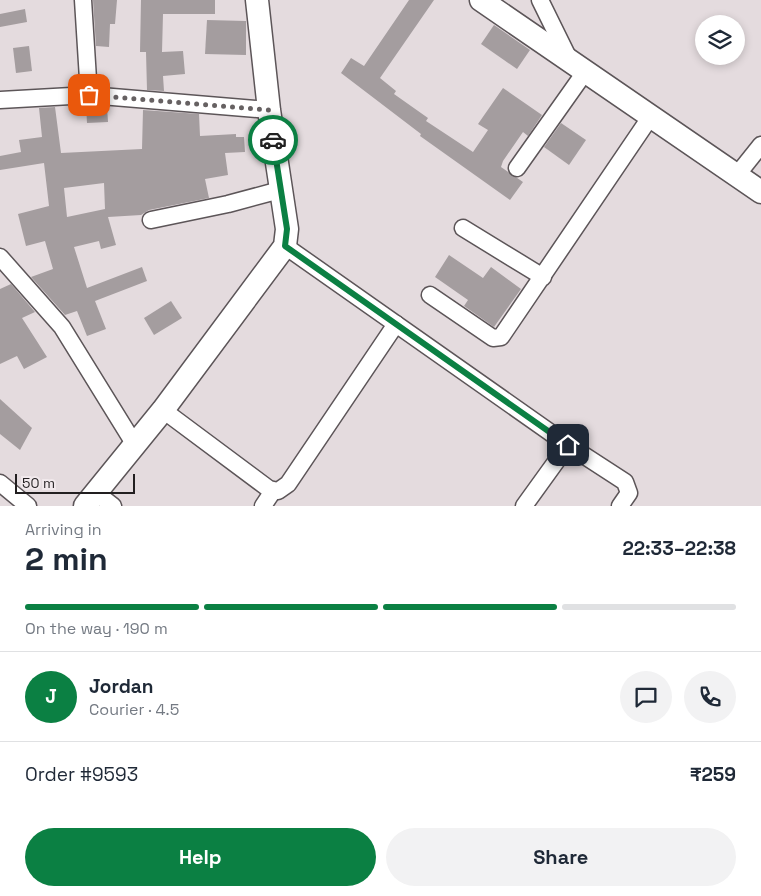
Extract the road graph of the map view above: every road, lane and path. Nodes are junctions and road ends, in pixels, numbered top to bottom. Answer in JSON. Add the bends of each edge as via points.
{"nodes":[{"id":1,"x":83,"y":0,"type":"edge"},
{"id":2,"x":257,"y":0,"type":"edge"},
{"id":3,"x":481,"y":0,"type":"edge"},
{"id":4,"x":540,"y":0,"type":"edge"},
{"id":5,"x":578,"y":67,"type":"junction"},
{"id":6,"x":89,"y":95,"type":"junction"},
{"id":7,"x":0,"y":100,"type":"edge"},
{"id":8,"x":269,"y":110,"type":"junction"},
{"id":9,"x":651,"y":116,"type":"junction"},
{"id":10,"x":761,"y":145,"type":"edge"},
{"id":11,"x":517,"y":168,"type":"dead end"},
{"id":12,"x":737,"y":175,"type":"junction"},
{"id":13,"x":280,"y":190,"type":"junction"},
{"id":14,"x":761,"y":192,"type":"edge"},
{"id":15,"x":151,"y":220,"type":"dead end"},
{"id":16,"x":463,"y":228,"type":"dead end"},
{"id":17,"x":285,"y":246,"type":"junction"},
{"id":18,"x":0,"y":257,"type":"edge"},
{"id":19,"x":543,"y":277,"type":"junction"},
{"id":20,"x":430,"y":294,"type":"dead end"},
{"id":21,"x":396,"y":324,"type":"junction"},
{"id":22,"x":163,"y":410,"type":"junction"},
{"id":23,"x":135,"y":445,"type":"junction"},
{"id":24,"x":568,"y":445,"type":"junction"},
{"id":25,"x":0,"y":482,"type":"edge"},
{"id":26,"x":273,"y":491,"type":"junction"},
{"id":27,"x":90,"y":499,"type":"edge"},
{"id":28,"x":28,"y":506,"type":"edge"},
{"id":29,"x":113,"y":506,"type":"edge"},
{"id":30,"x":263,"y":506,"type":"edge"},
{"id":31,"x":524,"y":506,"type":"edge"},
{"id":32,"x":620,"y":506,"type":"edge"}],
"edges":[{"from":1,"to":6,"type":"street"},
{"from":2,"to":8,"type":"street"},
{"from":3,"to":5,"type":"street"},
{"from":4,"to":5,"type":"street"},
{"from":5,"to":9,"type":"street"},
{"from":5,"to":11,"type":"street"},
{"from":6,"to":7,"type":"street"},
{"from":6,"to":8,"type":"street"},
{"from":8,"to":13,"type":"street"},
{"from":9,"to":12,"type":"street"},
{"from":9,"to":19,"type":"street"},
{"from":10,"to":12,"type":"street"},
{"from":12,"to":14,"type":"street"},
{"from":13,"to":15,"type":"street"},
{"from":13,"to":17,"type":"street","via":[[287,229]]},
{"from":16,"to":19,"type":"street"},
{"from":17,"to":21,"type":"street"},
{"from":17,"to":22,"type":"street"},
{"from":18,"to":23,"type":"street","via":[[68,334]]},
{"from":19,"to":20,"type":"street","via":[[519,313],[497,338]]},
{"from":21,"to":24,"type":"street"},
{"from":21,"to":26,"type":"street","via":[[288,484]]},
{"from":22,"to":23,"type":"street"},
{"from":22,"to":26,"type":"street"},
{"from":23,"to":27,"type":"street"},
{"from":24,"to":31,"type":"street"},
{"from":24,"to":32,"type":"street","via":[[628,484],[629,493]]},
{"from":25,"to":28,"type":"street"},
{"from":26,"to":30,"type":"street"},
{"from":27,"to":29,"type":"street"}]}
